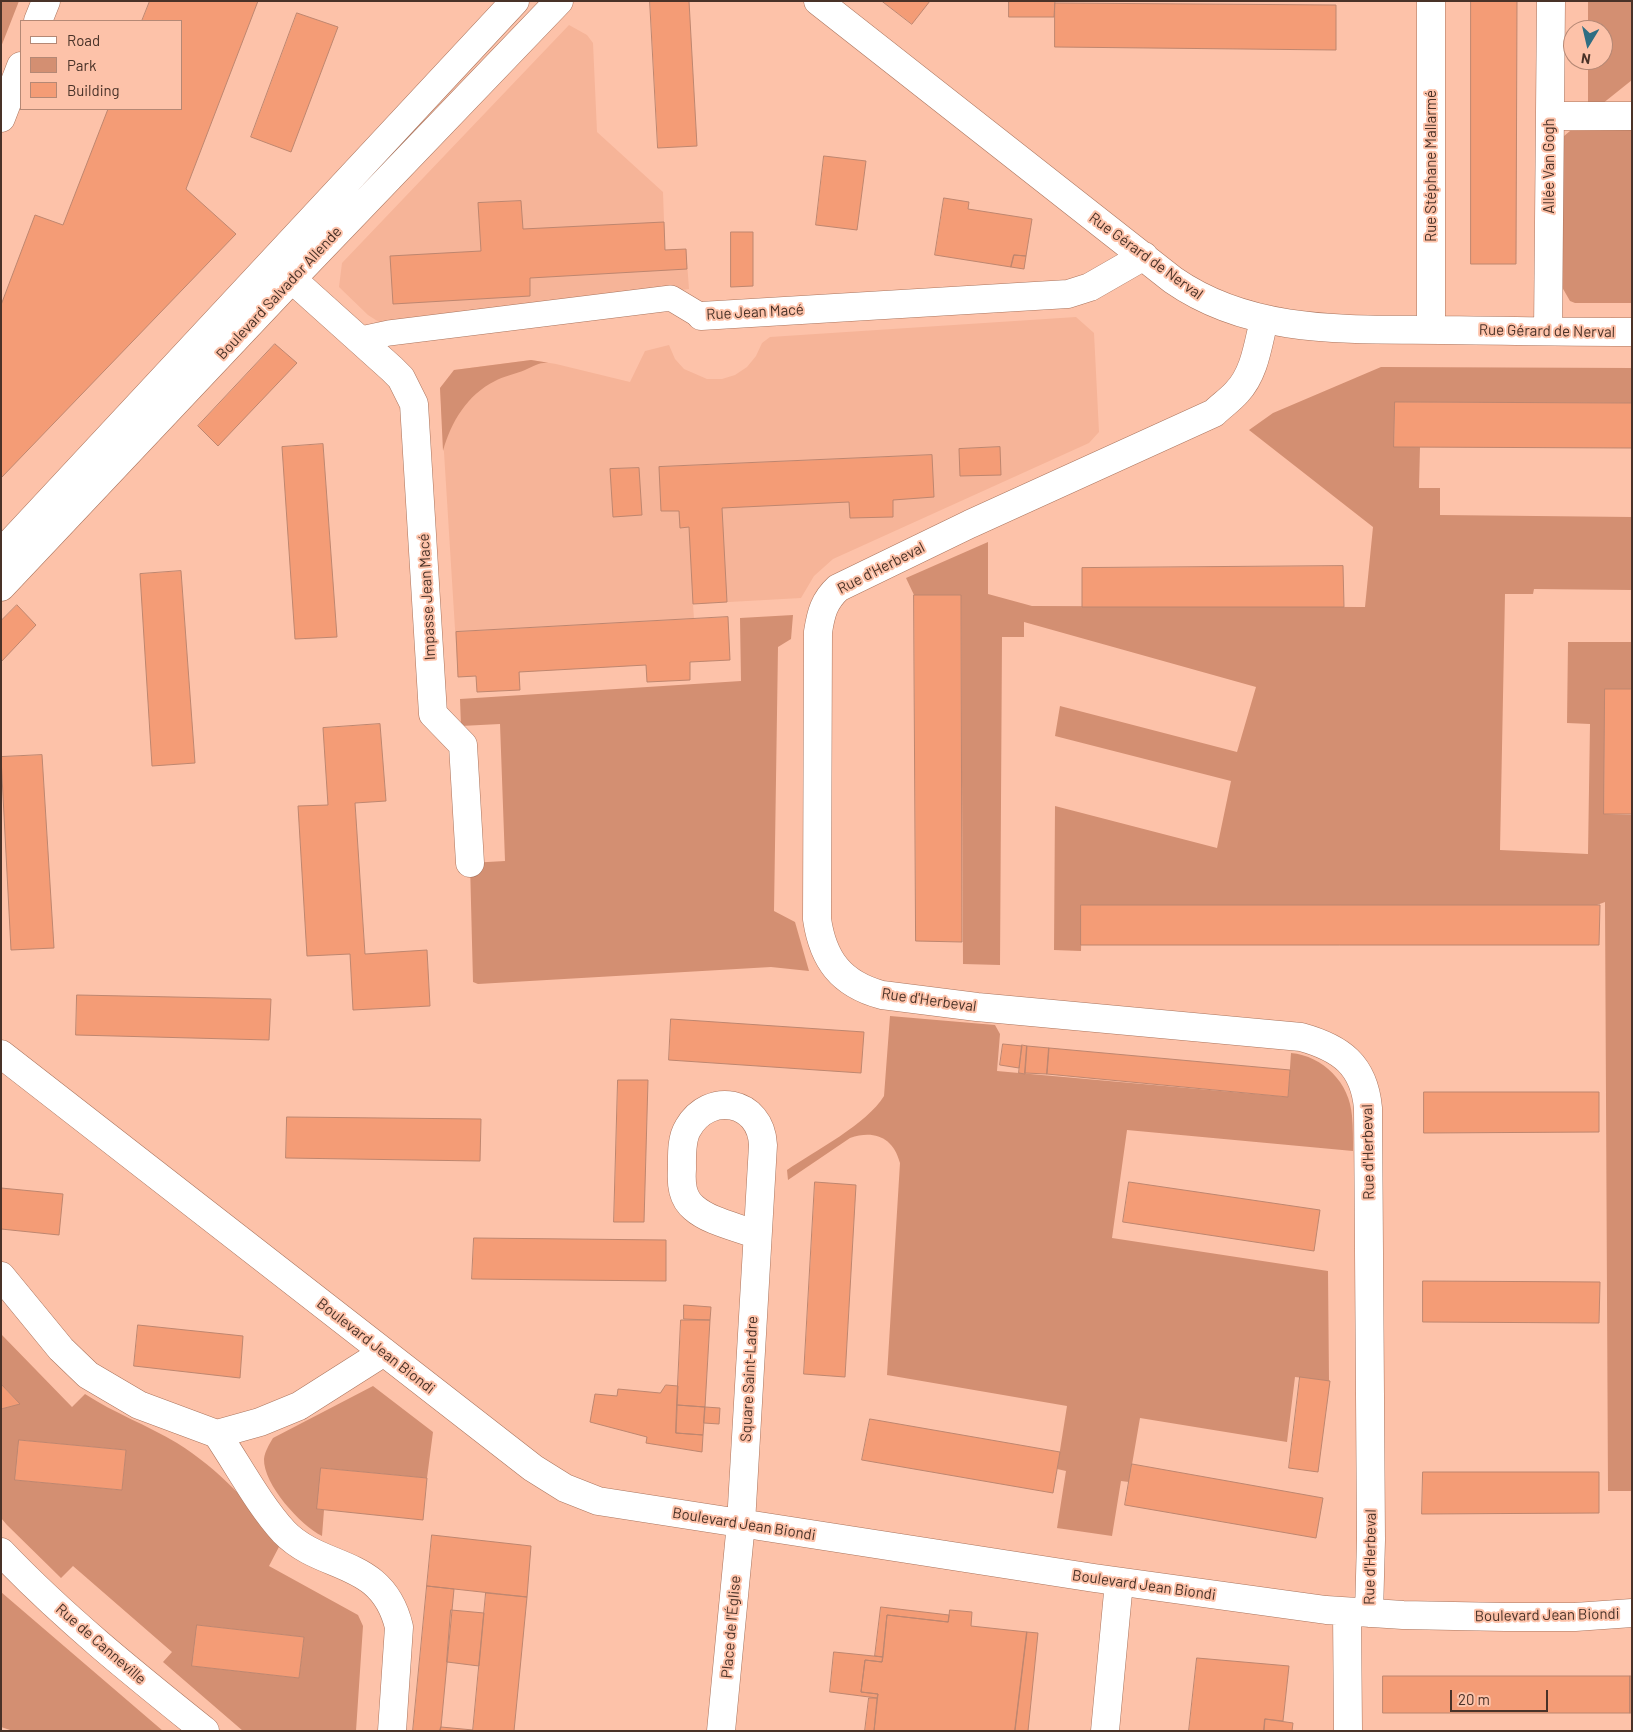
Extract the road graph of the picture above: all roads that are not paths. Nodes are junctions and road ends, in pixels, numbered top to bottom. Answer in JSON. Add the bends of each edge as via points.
{"nodes":[{"id":1,"x":46,"y":1,"type":"edge"},
{"id":2,"x":515,"y":1,"type":"edge"},
{"id":3,"x":559,"y":1,"type":"edge"},
{"id":4,"x":818,"y":1,"type":"edge"},
{"id":5,"x":1431,"y":1,"type":"edge"},
{"id":6,"x":1551,"y":1,"type":"edge"},
{"id":7,"x":38,"y":20,"type":"edge"},
{"id":8,"x":20,"y":69,"type":"edge"},
{"id":9,"x":1550,"y":116,"type":"junction"},
{"id":10,"x":1632,"y":116,"type":"edge"},
{"id":11,"x":1,"y":118,"type":"edge"},
{"id":12,"x":1144,"y":256,"type":"junction"},
{"id":13,"x":282,"y":270,"type":"junction"},
{"id":14,"x":701,"y":316,"type":"joint"},
{"id":15,"x":1264,"y":320,"type":"junction"},
{"id":16,"x":1431,"y":330,"type":"junction"},
{"id":17,"x":1548,"y":332,"type":"junction"},
{"id":18,"x":1632,"y":332,"type":"edge"},
{"id":19,"x":361,"y":340,"type":"junction"},
{"id":20,"x":1,"y":553,"type":"edge"},
{"id":21,"x":1,"y":587,"type":"edge"},
{"id":22,"x":470,"y":863,"type":"dead end"},
{"id":23,"x":1,"y":1054,"type":"edge"},
{"id":24,"x":757,"y":1236,"type":"junction"},
{"id":25,"x":1,"y":1276,"type":"edge"},
{"id":26,"x":384,"y":1352,"type":"junction"},
{"id":27,"x":217,"y":1434,"type":"junction"},
{"id":28,"x":741,"y":1523,"type":"junction"},
{"id":29,"x":1,"y":1552,"type":"edge"},
{"id":30,"x":1119,"y":1582,"type":"junction"},
{"id":31,"x":1358,"y":1613,"type":"junction"},
{"id":32,"x":1632,"y":1613,"type":"edge"},
{"id":33,"x":205,"y":1731,"type":"edge"},
{"id":34,"x":392,"y":1731,"type":"edge"},
{"id":35,"x":722,"y":1731,"type":"edge"},
{"id":36,"x":1105,"y":1731,"type":"edge"},
{"id":37,"x":1348,"y":1731,"type":"edge"}],
"edges":[{"from":1,"to":7,"type":"street"},
{"from":2,"to":13,"type":"street","name":"Boulevard Salvador Allende"},
{"from":3,"to":13,"type":"street","name":"Boulevard Salvador Allende"},
{"from":4,"to":12,"type":"street","name":"Rue Gérard de Nerval"},
{"from":5,"to":16,"type":"street","name":"Rue Stéphane Mallarmé"},
{"from":6,"to":9,"type":"street","name":"Allée Van Gogh"},
{"from":8,"to":11,"type":"street"},
{"from":9,"to":10,"type":"street"},
{"from":9,"to":17,"type":"street","name":"Allée Van Gogh"},
{"from":12,"to":14,"type":"street","name":"Rue Jean Macé","via":[[1090,287],[1068,294]]},
{"from":12,"to":15,"type":"street","name":"Rue Gérard de Nerval","via":[[1204,300]]},
{"from":13,"to":19,"type":"street"},
{"from":13,"to":20,"type":"street","name":"Boulevard Salvador Allende"},
{"from":13,"to":21,"type":"street","name":"Boulevard Salvador Allende"},
{"from":14,"to":19,"type":"street","name":"Rue Jean Macé","via":[[671,298],[389,333]]},
{"from":15,"to":16,"type":"street","name":"Rue Gérard de Nerval","via":[[1333,328]]},
{"from":15,"to":31,"type":"street","name":"Rue d'Herbeval","via":[[1246,380],[1214,413],[970,524],[838,588],[829,596],[823,606],[818,632],[817,919],[822,944],[835,966],[854,985],[867,991],[978,1007],[1302,1037],[1333,1048],[1356,1069],[1366,1091],[1368,1108],[1371,1530]]},
{"from":16,"to":17,"type":"street","name":"Rue Gérard de Nerval"},
{"from":17,"to":18,"type":"street","name":"Rue Gérard de Nerval"},
{"from":19,"to":22,"type":"street","name":"Impasse Jean Macé","via":[[401,378],[414,404],[433,714],[463,745]]},
{"from":23,"to":26,"type":"street","name":"Boulevard Jean Biondi"},
{"from":24,"to":24,"type":"street","name":"Square Saint-Ladre","via":[[705,1215],[685,1198],[682,1179],[684,1140],[692,1122],[712,1108],[734,1106],[744,1109],[759,1123],[763,1134]]},
{"from":24,"to":28,"type":"street","name":"Square Saint-Ladre"},
{"from":25,"to":27,"type":"street","via":[[61,1349],[88,1375],[139,1405]]},
{"from":26,"to":27,"type":"street","via":[[298,1406],[260,1422]]},
{"from":26,"to":28,"type":"street","name":"Boulevard Jean Biondi","via":[[533,1468],[566,1488],[598,1501]]},
{"from":27,"to":34,"type":"street","via":[[286,1533],[312,1550],[350,1567],[389,1600],[399,1627]]},
{"from":28,"to":30,"type":"street","name":"Boulevard Jean Biondi"},
{"from":28,"to":35,"type":"street","name":"Place de l'Église"},
{"from":29,"to":33,"type":"street","name":"Rue de Canneville","via":[[75,1625]]},
{"from":30,"to":31,"type":"street","name":"Boulevard Jean Biondi"},
{"from":30,"to":36,"type":"street"},
{"from":31,"to":32,"type":"street","name":"Boulevard Jean Biondi","via":[[1575,1617]]},
{"from":31,"to":37,"type":"street","name":"Rue d'Herbeval"}]}
